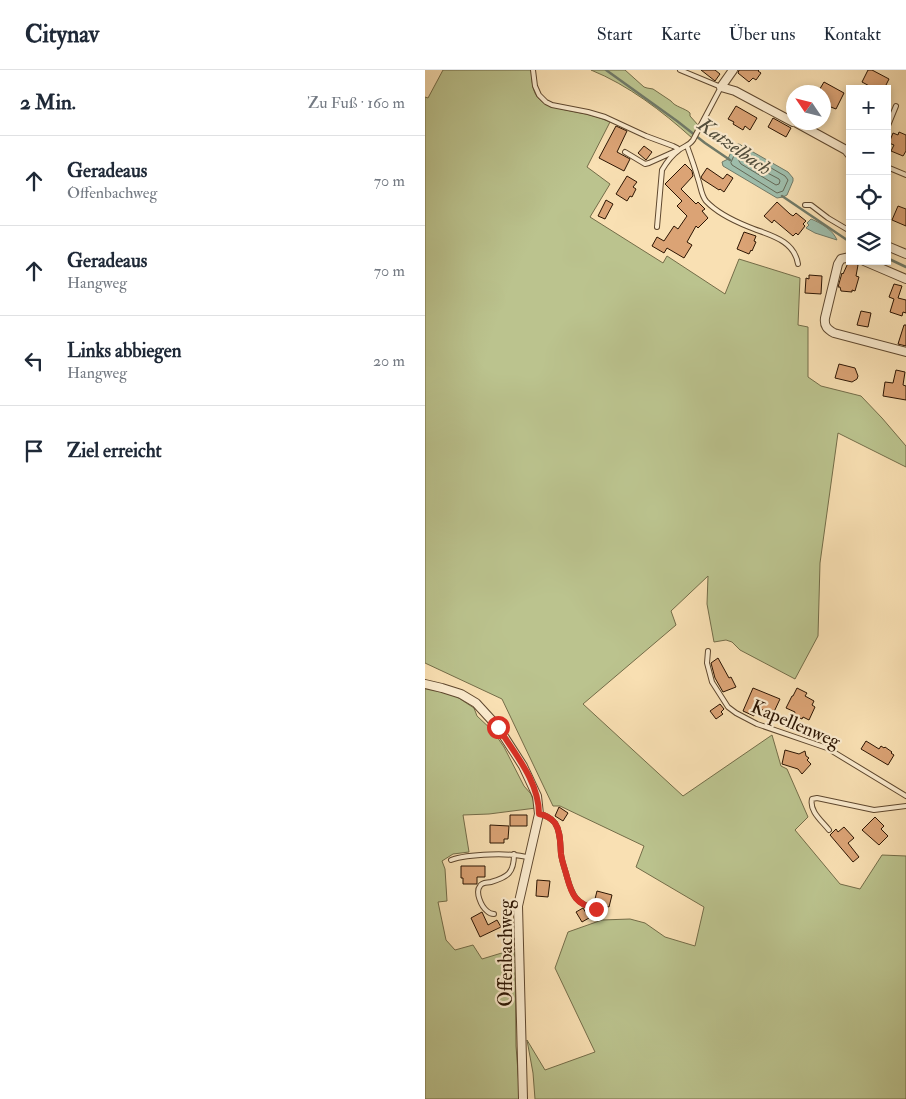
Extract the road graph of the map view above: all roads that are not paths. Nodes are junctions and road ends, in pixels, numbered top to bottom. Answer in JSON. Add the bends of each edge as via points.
{"nodes":[{"id":1,"x":533,"y":70,"type":"edge"},
{"id":2,"x":680,"y":70,"type":"edge"},
{"id":3,"x":733,"y":70,"type":"edge"},
{"id":4,"x":721,"y":87,"type":"junction"},
{"id":5,"x":896,"y":106,"type":"dead end"},
{"id":6,"x":786,"y":118,"type":"edge"},
{"id":7,"x":891,"y":118,"type":"edge"},
{"id":8,"x":809,"y":130,"type":"edge"},
{"id":9,"x":687,"y":146,"type":"junction"},
{"id":10,"x":678,"y":150,"type":"junction"},
{"id":11,"x":846,"y":150,"type":"edge"},
{"id":12,"x":625,"y":152,"type":"dead end"},
{"id":13,"x":891,"y":169,"type":"edge"},
{"id":14,"x":906,"y":175,"type":"edge"},
{"id":15,"x":805,"y":205,"type":"dead end"},
{"id":16,"x":657,"y":227,"type":"dead end"},
{"id":17,"x":846,"y":228,"type":"edge"},
{"id":18,"x":891,"y":248,"type":"edge"},
{"id":19,"x":906,"y":254,"type":"edge"},
{"id":20,"x":846,"y":258,"type":"edge"},
{"id":21,"x":798,"y":264,"type":"dead end"},
{"id":22,"x":873,"y":265,"type":"edge"},
{"id":23,"x":906,"y":279,"type":"edge"},
{"id":24,"x":906,"y":352,"type":"edge"},
{"id":25,"x":708,"y":651,"type":"dead end"},
{"id":26,"x":425,"y":684,"type":"edge"},
{"id":27,"x":906,"y":796,"type":"edge"},
{"id":28,"x":906,"y":806,"type":"edge"},
{"id":29,"x":539,"y":814,"type":"junction"},
{"id":30,"x":829,"y":830,"type":"dead end"},
{"id":31,"x":515,"y":854,"type":"junction"},
{"id":32,"x":529,"y":858,"type":"junction"},
{"id":33,"x":451,"y":860,"type":"dead end"},
{"id":34,"x":596,"y":909,"type":"dead end"},
{"id":35,"x":494,"y":914,"type":"dead end"},
{"id":36,"x":523,"y":1099,"type":"edge"}],
"edges":[{"from":1,"to":10,"type":"lane","via":[[535,86],[546,102],[605,117]]},
{"from":2,"to":4,"type":"lane"},
{"from":3,"to":4,"type":"street"},
{"from":4,"to":6,"type":"street","via":[[735,90]]},
{"from":4,"to":9,"type":"lane","via":[[698,132]]},
{"from":5,"to":7,"type":"lane"},
{"from":8,"to":11,"type":"street"},
{"from":9,"to":10,"type":"lane"},
{"from":9,"to":21,"type":"lane","via":[[704,199],[731,219],[784,242],[795,252]]},
{"from":10,"to":12,"type":"lane","via":[[645,164]]},
{"from":10,"to":16,"type":"lane","via":[[665,164],[661,175]]},
{"from":13,"to":14,"type":"lane"},
{"from":15,"to":17,"type":"lane","via":[[811,205]]},
{"from":18,"to":19,"type":"street"},
{"from":20,"to":24,"type":"street","via":[[837,264],[824,324],[827,329]]},
{"from":22,"to":23,"type":"street"},
{"from":25,"to":27,"type":"lane","name":"Kapellenweg","via":[[707,663],[712,682],[736,713],[757,724],[827,748]]},
{"from":26,"to":29,"type":"street","name":"Offenbachweg","via":[[461,694],[476,703],[498,727],[523,766],[537,796]]},
{"from":28,"to":30,"type":"lane","via":[[874,810],[812,799],[813,809]]},
{"from":29,"to":32,"type":"street","name":"Offenbachweg"},
{"from":29,"to":34,"type":"lane","via":[[551,819],[558,829],[562,860],[573,895],[584,905]]},
{"from":31,"to":32,"type":"lane"},
{"from":31,"to":33,"type":"lane","via":[[474,855]]},
{"from":31,"to":35,"type":"lane","via":[[509,874],[482,883],[477,892],[484,907]]},
{"from":32,"to":36,"type":"street","name":"Offenbachweg","via":[[518,906]]}]}
